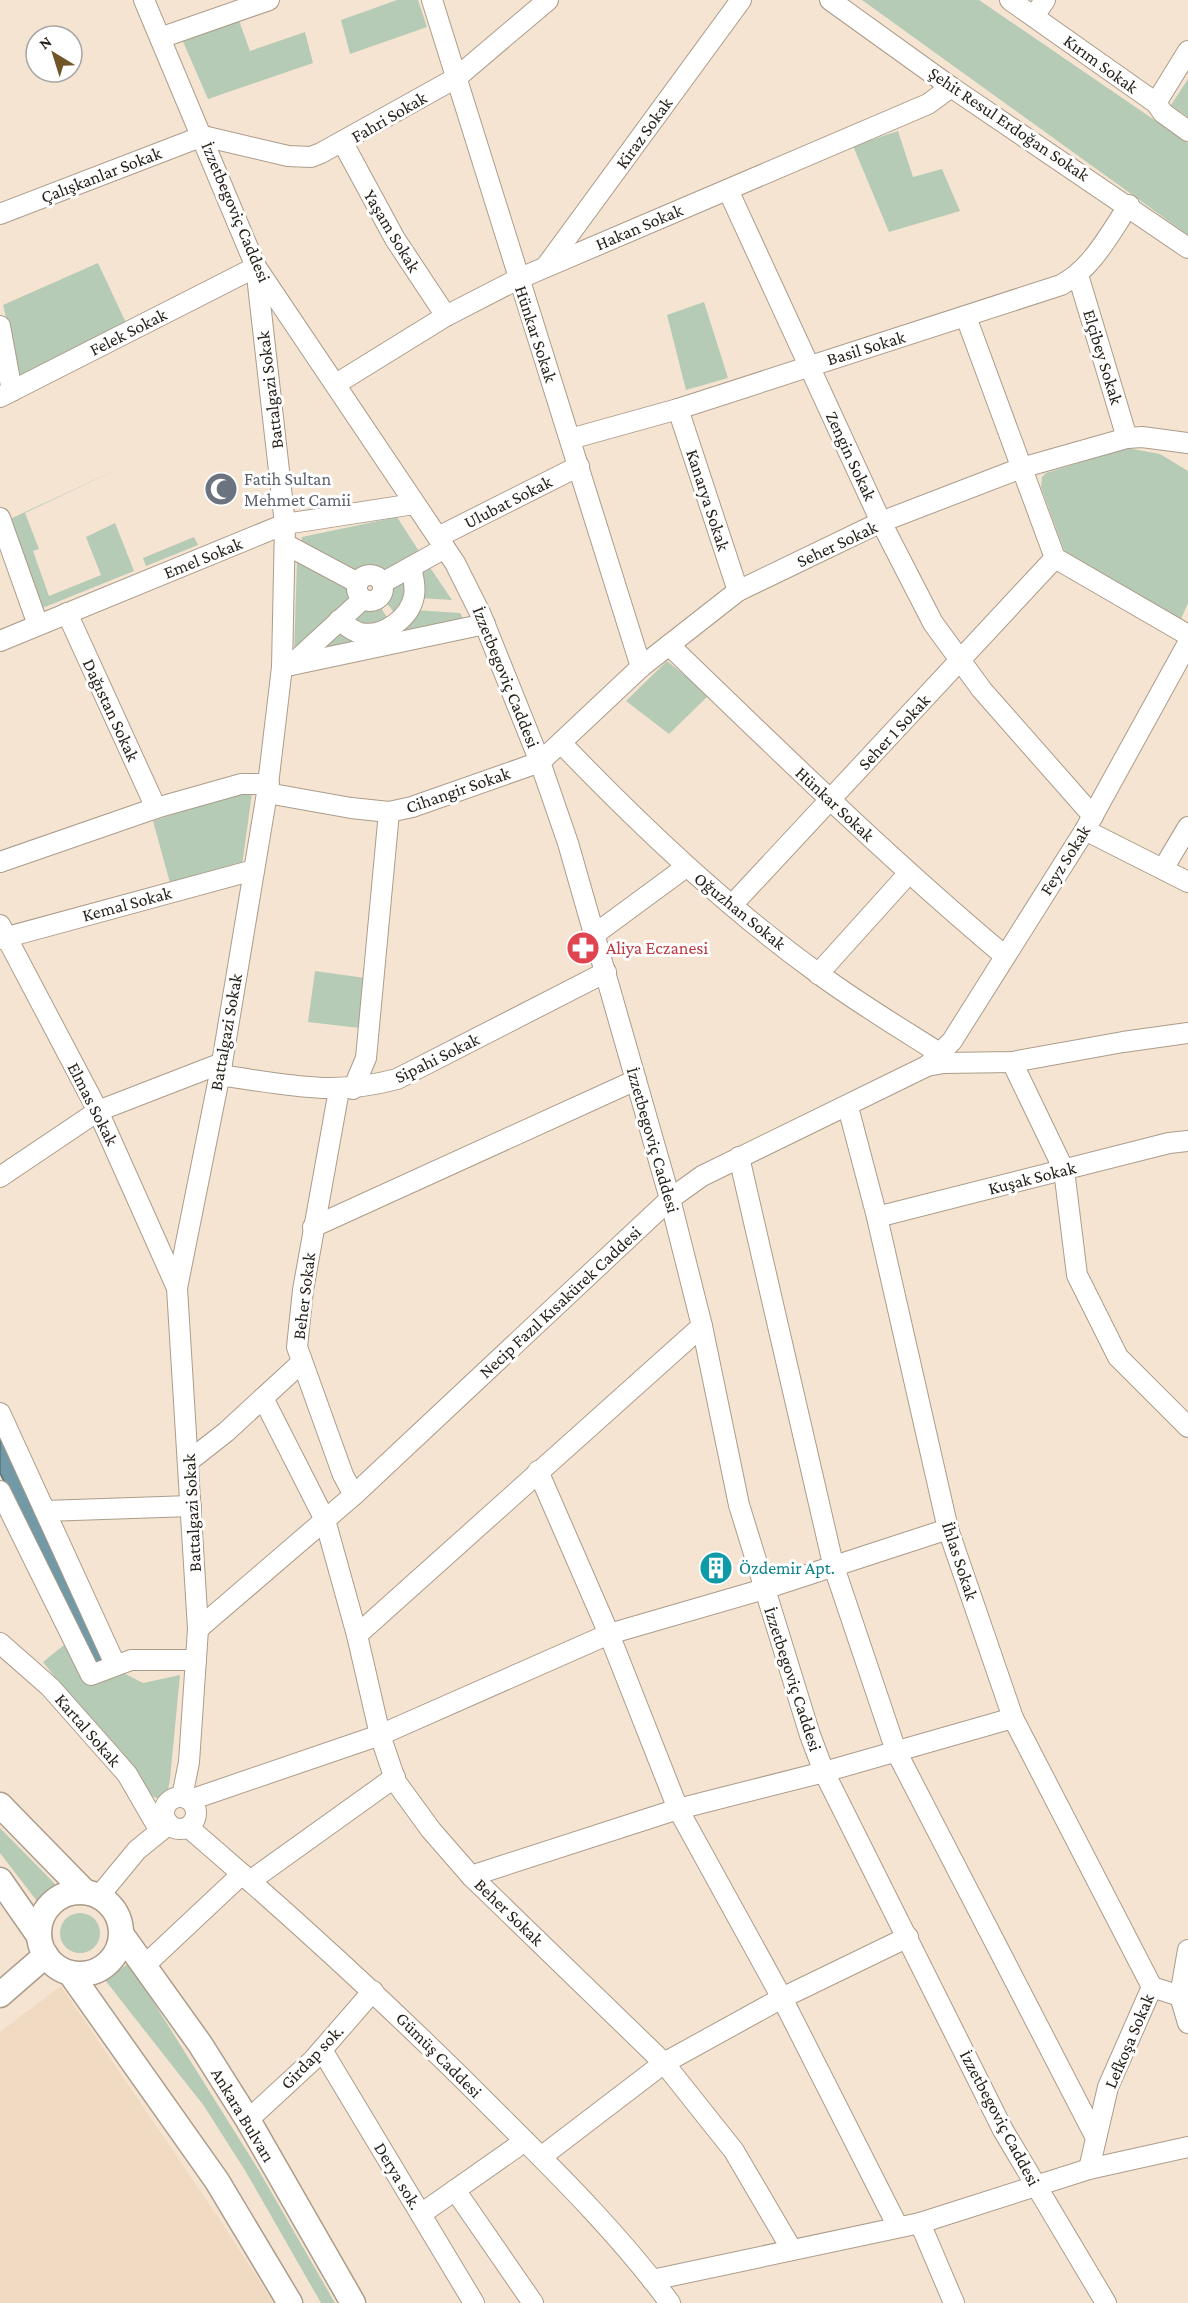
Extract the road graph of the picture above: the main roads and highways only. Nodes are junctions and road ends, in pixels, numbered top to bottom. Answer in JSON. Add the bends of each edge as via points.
{"nodes":[{"id":1,"x":0,"y":1805,"type":"edge"},
{"id":2,"x":0,"y":1880,"type":"edge"},
{"id":3,"x":92,"y":1894,"type":"junction"},
{"id":4,"x":122,"y":1935,"type":"junction"},
{"id":5,"x":42,"y":1946,"type":"junction"},
{"id":6,"x":70,"y":1973,"type":"junction"},
{"id":7,"x":0,"y":1995,"type":"edge"},
{"id":8,"x":290,"y":2303,"type":"edge"},
{"id":9,"x":353,"y":2303,"type":"edge"}],
"edges":[{"from":1,"to":3,"type":"main road"},
{"from":2,"to":5,"type":"main road"},
{"from":3,"to":4,"type":"main road","via":[[116,1912]]},
{"from":3,"to":5,"type":"main road","via":[[65,1895],[48,1908],[40,1926]]},
{"from":4,"to":6,"type":"main road","via":[[109,1963],[90,1973]]},
{"from":4,"to":9,"type":"main road","name":"Ankara Bulvarı","via":[[200,2044],[248,2120]]},
{"from":5,"to":6,"type":"main road","via":[[52,1963]]},
{"from":5,"to":7,"type":"main road"},
{"from":6,"to":8,"type":"main road","via":[[217,2181]]}]}
